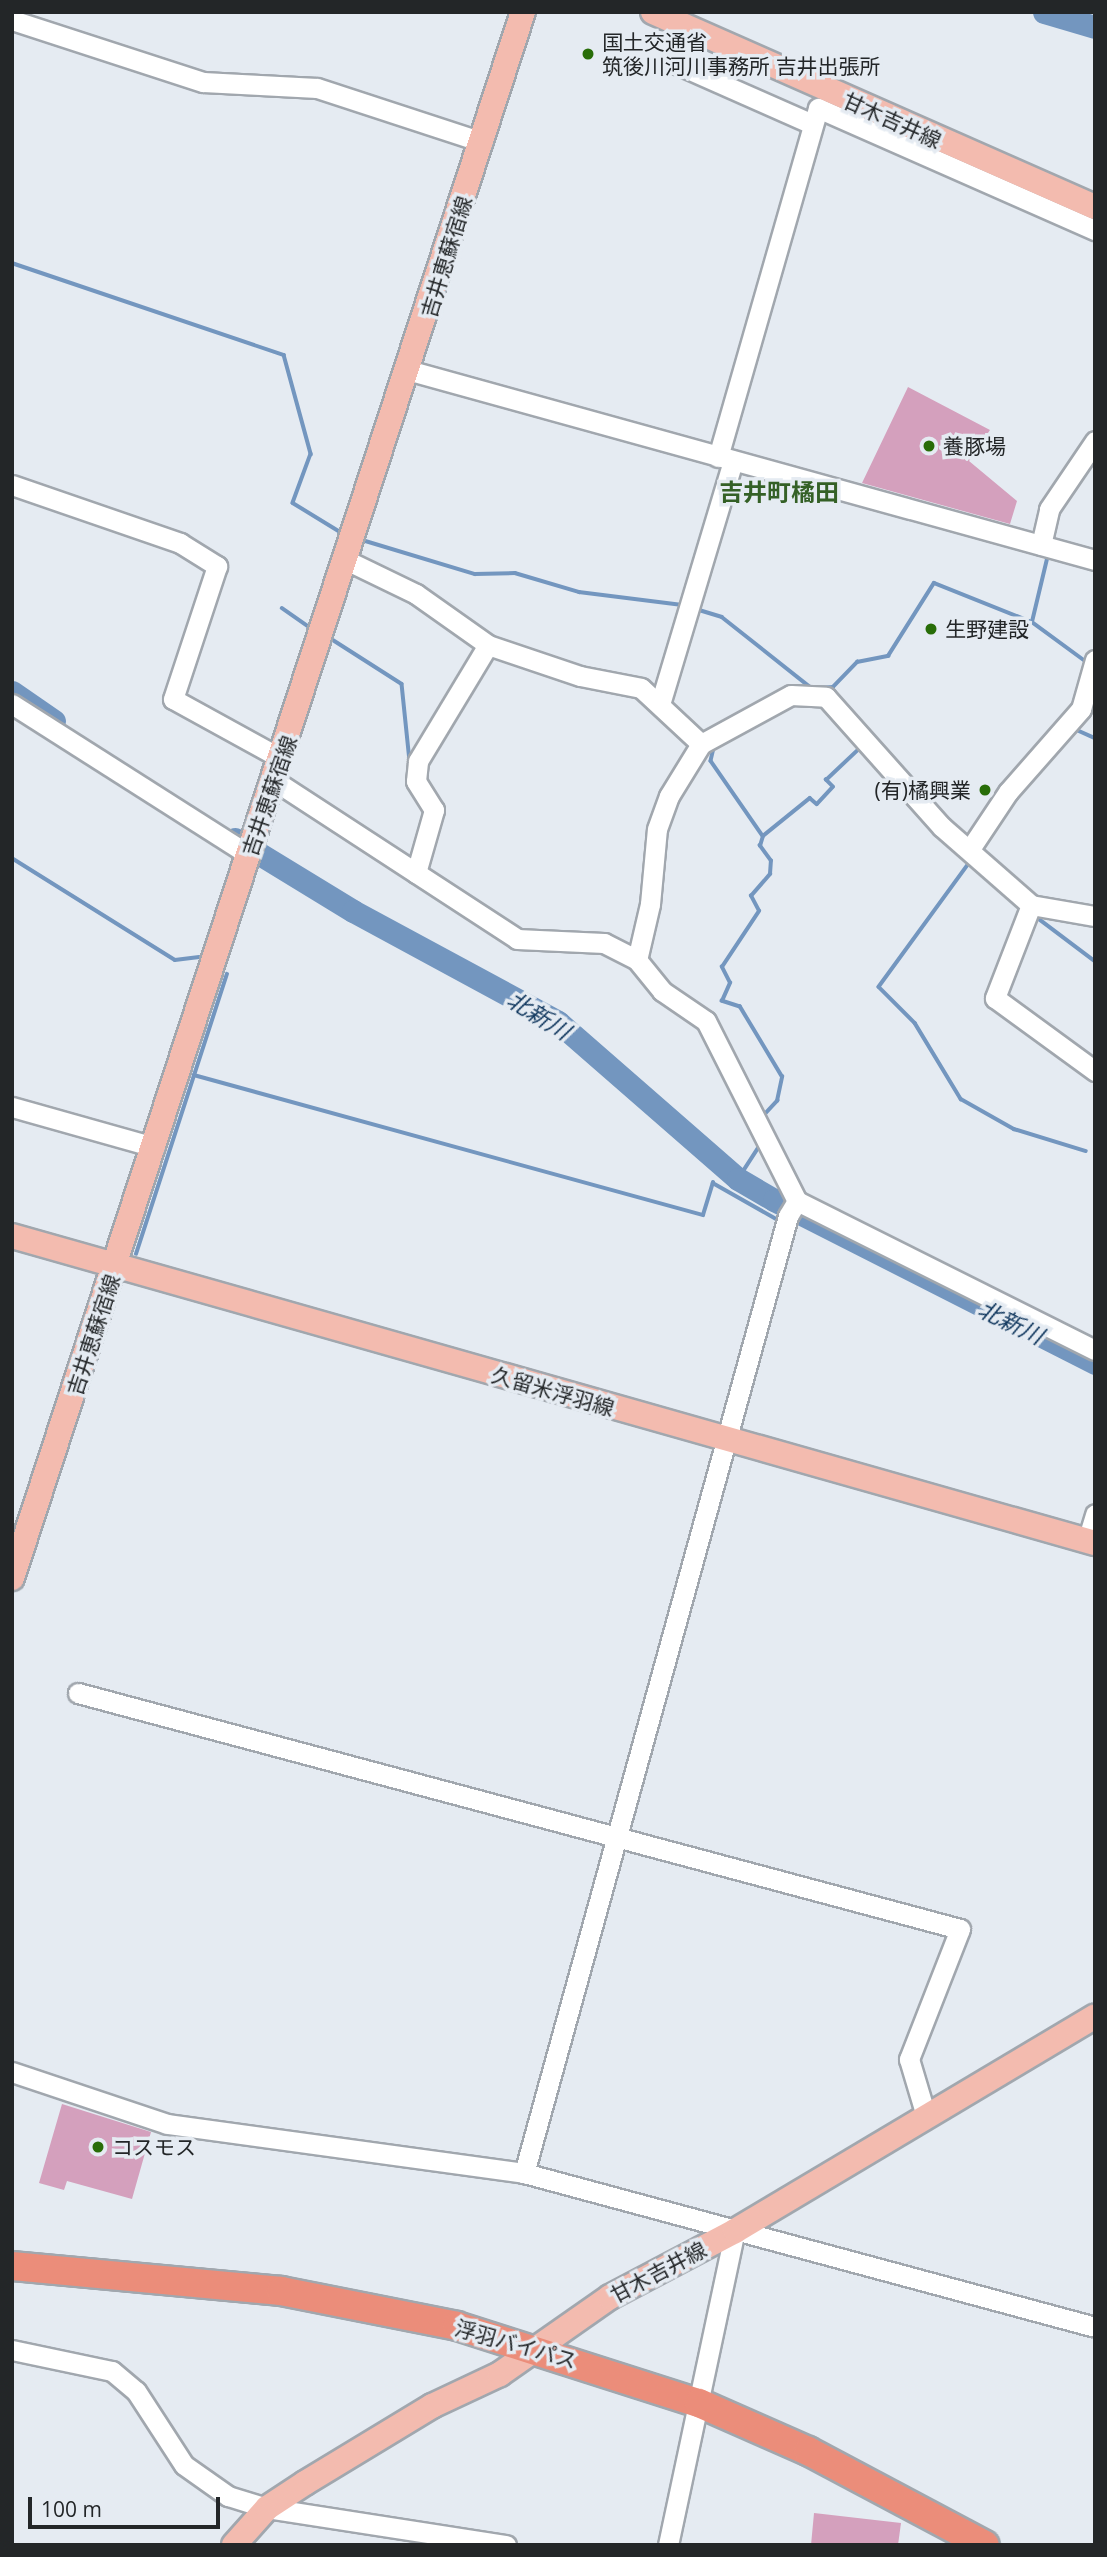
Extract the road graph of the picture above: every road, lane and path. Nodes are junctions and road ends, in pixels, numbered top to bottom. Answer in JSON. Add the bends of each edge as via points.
{"nodes":[{"id":1,"x":523,"y":12,"type":"edge"},
{"id":2,"x":642,"y":12,"type":"edge"},
{"id":3,"x":653,"y":12,"type":"edge"},
{"id":4,"x":666,"y":12,"type":"edge"},
{"id":5,"x":12,"y":20,"type":"edge"},
{"id":6,"x":688,"y":29,"type":"junction"},
{"id":7,"x":674,"y":63,"type":"dead end"},
{"id":8,"x":810,"y":122,"type":"junction"},
{"id":9,"x":482,"y":142,"type":"junction"},
{"id":10,"x":1095,"y":207,"type":"edge"},
{"id":11,"x":1095,"y":230,"type":"edge"},
{"id":12,"x":411,"y":371,"type":"junction"},
{"id":13,"x":1095,"y":441,"type":"edge"},
{"id":14,"x":725,"y":459,"type":"junction"},
{"id":15,"x":12,"y":485,"type":"edge"},
{"id":16,"x":350,"y":545,"type":"junction"},
{"id":17,"x":1041,"y":545,"type":"junction"},
{"id":18,"x":1095,"y":560,"type":"edge"},
{"id":19,"x":488,"y":645,"type":"junction"},
{"id":20,"x":1093,"y":666,"type":"edge"},
{"id":21,"x":661,"y":701,"type":"junction"},
{"id":22,"x":12,"y":704,"type":"edge"},
{"id":23,"x":701,"y":744,"type":"junction"},
{"id":24,"x":279,"y":770,"type":"junction"},
{"id":25,"x":252,"y":848,"type":"junction"},
{"id":26,"x":975,"y":853,"type":"junction"},
{"id":27,"x":416,"y":873,"type":"junction"},
{"id":28,"x":1029,"y":910,"type":"junction"},
{"id":29,"x":1095,"y":916,"type":"edge"},
{"id":30,"x":637,"y":960,"type":"junction"},
{"id":31,"x":1095,"y":1071,"type":"edge"},
{"id":32,"x":12,"y":1107,"type":"edge"},
{"id":33,"x":154,"y":1147,"type":"junction"},
{"id":34,"x":793,"y":1207,"type":"junction"},
{"id":35,"x":12,"y":1236,"type":"edge"},
{"id":36,"x":115,"y":1268,"type":"junction"},
{"id":37,"x":1095,"y":1350,"type":"edge"},
{"id":38,"x":726,"y":1440,"type":"junction"},
{"id":39,"x":1095,"y":1514,"type":"edge"},
{"id":40,"x":1091,"y":1542,"type":"edge"},
{"id":41,"x":12,"y":1578,"type":"edge"},
{"id":42,"x":78,"y":1693,"type":"dead end"},
{"id":43,"x":618,"y":1835,"type":"junction"},
{"id":44,"x":1095,"y":2016,"type":"edge"},
{"id":45,"x":12,"y":2072,"type":"edge"},
{"id":46,"x":926,"y":2116,"type":"junction"},
{"id":47,"x":524,"y":2173,"type":"junction"},
{"id":48,"x":736,"y":2231,"type":"junction"},
{"id":49,"x":12,"y":2266,"type":"edge"},
{"id":50,"x":1095,"y":2326,"type":"edge"},
{"id":51,"x":535,"y":2349,"type":"junction"},
{"id":52,"x":12,"y":2350,"type":"edge"},
{"id":53,"x":699,"y":2403,"type":"junction"},
{"id":54,"x":267,"y":2508,"type":"junction"},
{"id":55,"x":234,"y":2545,"type":"edge"},
{"id":56,"x":506,"y":2545,"type":"edge"},
{"id":57,"x":668,"y":2545,"type":"edge"},
{"id":58,"x":985,"y":2545,"type":"edge"}],
"edges":[{"from":1,"to":9,"type":"main road","name":"吉井恵蘇宿線"},
{"from":2,"to":6,"type":"street"},
{"from":3,"to":6,"type":"main road","name":"甘木吉井線"},
{"from":4,"to":6,"type":"street"},
{"from":5,"to":9,"type":"street","via":[[203,82],[317,88]]},
{"from":6,"to":10,"type":"main road","name":"甘木吉井線"},
{"from":7,"to":8,"type":"street"},
{"from":8,"to":11,"type":"street","via":[[818,108]]},
{"from":8,"to":14,"type":"street"},
{"from":9,"to":12,"type":"main road","name":"吉井恵蘇宿線"},
{"from":12,"to":14,"type":"street"},
{"from":12,"to":16,"type":"main road","name":"吉井恵蘇宿線"},
{"from":13,"to":17,"type":"street","via":[[1049,509]]},
{"from":14,"to":17,"type":"street"},
{"from":14,"to":21,"type":"street","via":[[691,609]]},
{"from":15,"to":24,"type":"street","via":[[180,542],[217,566],[173,699]]},
{"from":16,"to":19,"type":"street"},
{"from":16,"to":24,"type":"main road","name":"吉井恵蘇宿線"},
{"from":17,"to":18,"type":"street"},
{"from":19,"to":21,"type":"street","via":[[580,676],[641,688]]},
{"from":19,"to":27,"type":"street","via":[[418,761],[416,780],[434,810]]},
{"from":20,"to":26,"type":"street","via":[[1081,709],[1007,792]]},
{"from":21,"to":23,"type":"street"},
{"from":22,"to":25,"type":"street"},
{"from":23,"to":26,"type":"street","via":[[791,695],[818,696],[942,827]]},
{"from":23,"to":30,"type":"street","via":[[657,829],[650,904]]},
{"from":24,"to":25,"type":"main road","name":"吉井恵蘇宿線"},
{"from":24,"to":27,"type":"street"},
{"from":25,"to":33,"type":"main road","name":"吉井恵蘇宿線"},
{"from":26,"to":28,"type":"street"},
{"from":27,"to":30,"type":"street","via":[[517,939],[604,943]]},
{"from":28,"to":29,"type":"street"},
{"from":28,"to":31,"type":"street","via":[[995,998]]},
{"from":30,"to":34,"type":"street","via":[[662,990],[706,1021]]},
{"from":32,"to":33,"type":"street"},
{"from":33,"to":36,"type":"main road","name":"吉井恵蘇宿線"},
{"from":34,"to":37,"type":"street"},
{"from":34,"to":38,"type":"street"},
{"from":35,"to":36,"type":"main road","name":"久留米浮羽線"},
{"from":36,"to":38,"type":"main road","name":"久留米浮羽線"},
{"from":36,"to":41,"type":"main road","name":"吉井恵蘇宿線"},
{"from":38,"to":40,"type":"main road","name":"久留米浮羽線"},
{"from":38,"to":43,"type":"street"},
{"from":39,"to":40,"type":"street"},
{"from":42,"to":43,"type":"street"},
{"from":43,"to":46,"type":"street","via":[[960,1928],[909,2059]]},
{"from":43,"to":47,"type":"street"},
{"from":44,"to":46,"type":"main road","name":"甘木吉井線"},
{"from":45,"to":47,"type":"street","via":[[167,2123]]},
{"from":46,"to":48,"type":"main road","name":"甘木吉井線"},
{"from":47,"to":48,"type":"street"},
{"from":48,"to":50,"type":"street"},
{"from":48,"to":51,"type":"main road","name":"甘木吉井線","via":[[610,2297]]},
{"from":48,"to":53,"type":"street"},
{"from":49,"to":51,"type":"highway","name":"浮羽バイパス","via":[[281,2291],[457,2326]]},
{"from":51,"to":53,"type":"highway","name":"浮羽バイパス"},
{"from":51,"to":54,"type":"main road","name":"甘木吉井線"},
{"from":52,"to":54,"type":"street","via":[[112,2371],[136,2391],[184,2465],[228,2496]]},
{"from":53,"to":57,"type":"street"},
{"from":53,"to":58,"type":"highway","name":"浮羽バイパス","via":[[808,2451]]},
{"from":54,"to":55,"type":"main road","name":"甘木吉井線"},
{"from":54,"to":56,"type":"street"}]}
